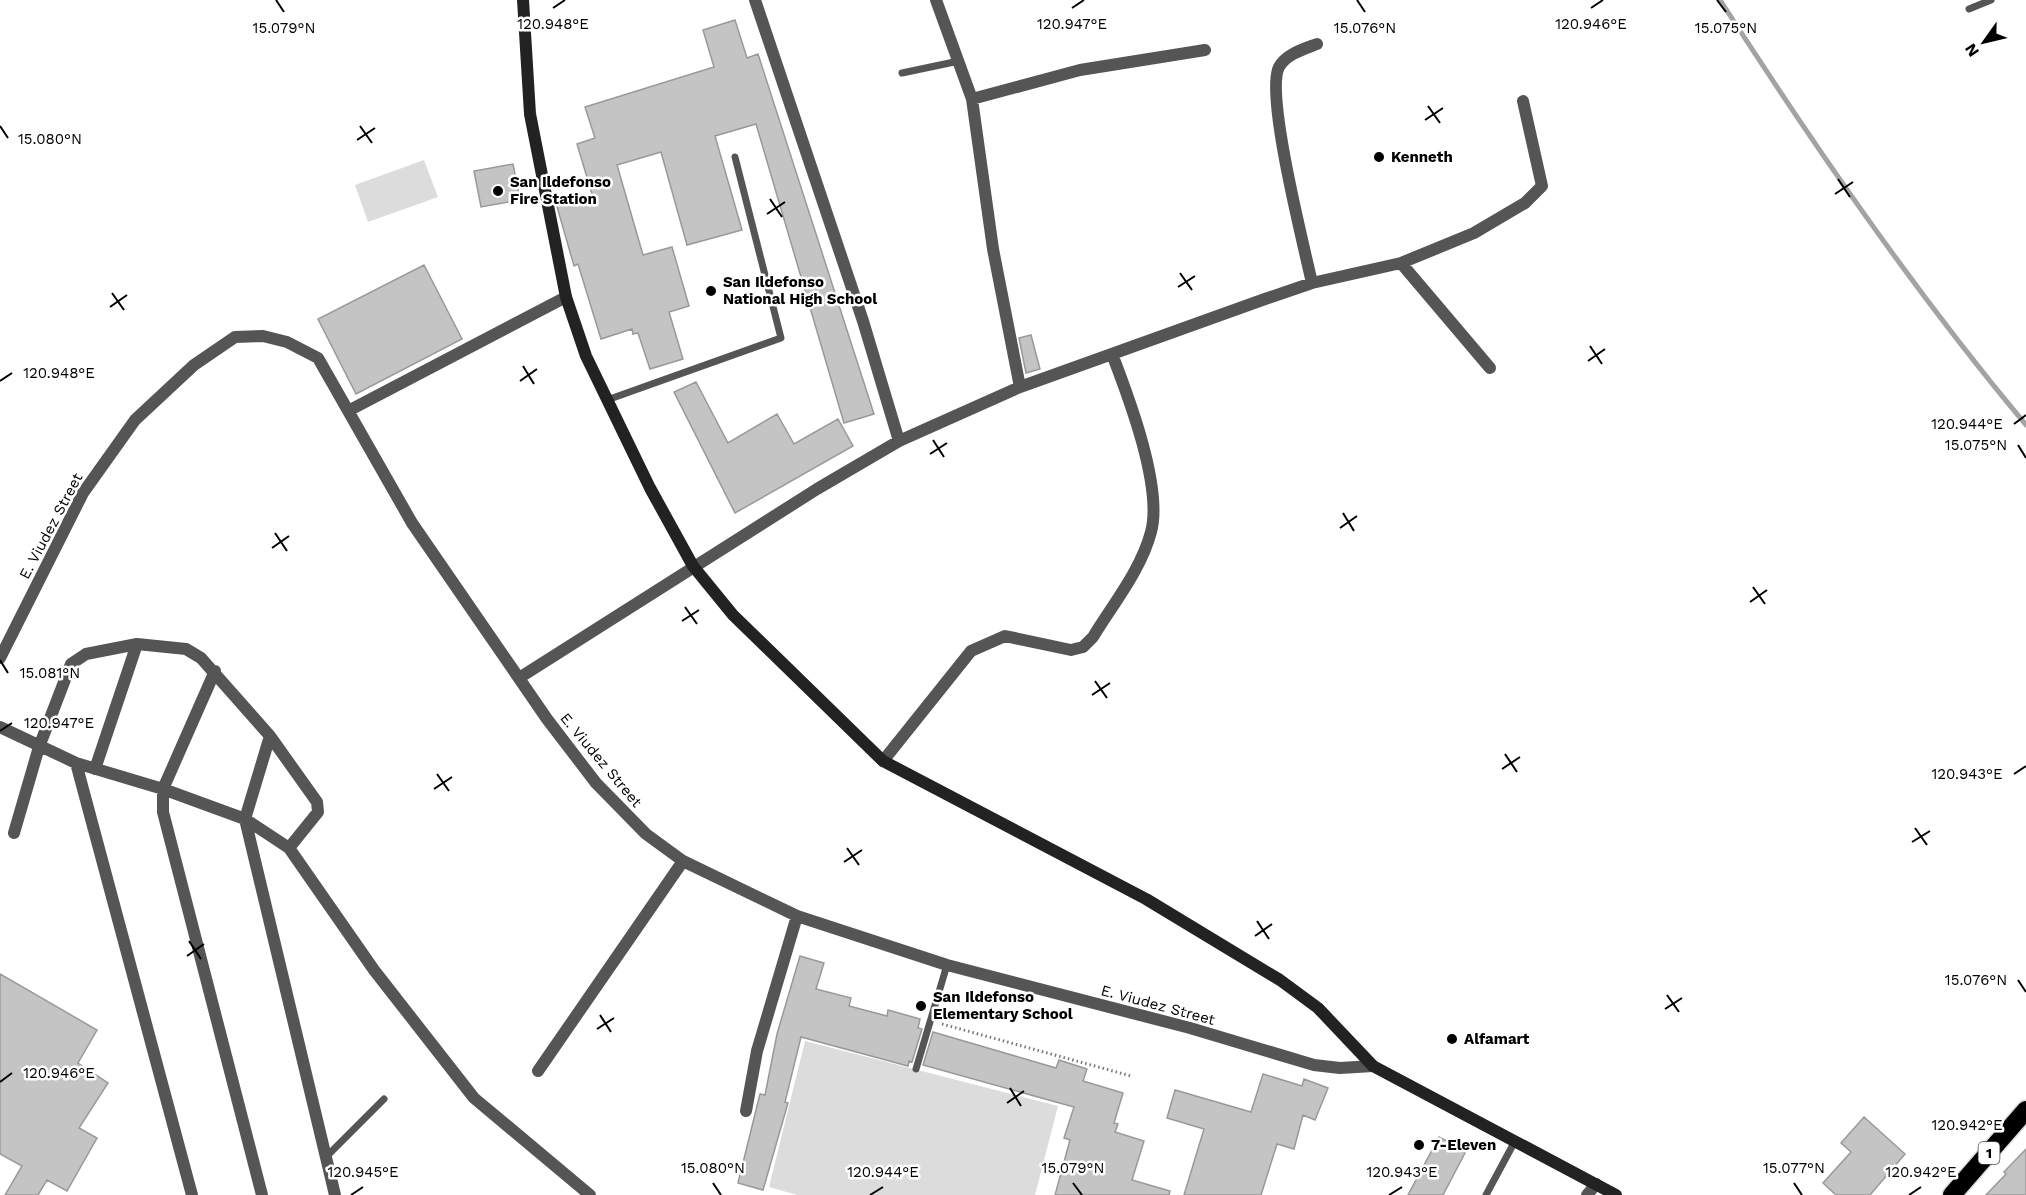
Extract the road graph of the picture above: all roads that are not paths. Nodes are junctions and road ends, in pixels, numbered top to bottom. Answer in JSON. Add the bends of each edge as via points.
{"nodes":[{"id":1,"x":523,"y":0,"type":"edge"},
{"id":2,"x":755,"y":0,"type":"edge"},
{"id":3,"x":936,"y":0,"type":"edge"},
{"id":4,"x":1990,"y":0,"type":"edge"},
{"id":5,"x":1970,"y":9,"type":"dead end"},
{"id":6,"x":1317,"y":44,"type":"dead end"},
{"id":7,"x":1204,"y":50,"type":"dead end"},
{"id":8,"x":959,"y":61,"type":"junction"},
{"id":9,"x":903,"y":73,"type":"dead end"},
{"id":10,"x":972,"y":99,"type":"junction"},
{"id":11,"x":1522,"y":101,"type":"dead end"},
{"id":12,"x":735,"y":158,"type":"dead end"},
{"id":13,"x":1401,"y":263,"type":"junction"},
{"id":14,"x":1312,"y":283,"type":"junction"},
{"id":15,"x":566,"y":297,"type":"junction"},
{"id":16,"x":1113,"y":354,"type":"junction"},
{"id":17,"x":1490,"y":368,"type":"dead end"},
{"id":18,"x":1020,"y":387,"type":"junction"},
{"id":19,"x":607,"y":400,"type":"junction"},
{"id":20,"x":348,"y":411,"type":"junction"},
{"id":21,"x":899,"y":441,"type":"junction"},
{"id":22,"x":693,"y":566,"type":"junction"},
{"id":23,"x":137,"y":644,"type":"junction"},
{"id":24,"x":0,"y":658,"type":"edge"},
{"id":25,"x":215,"y":671,"type":"junction"},
{"id":26,"x":519,"y":678,"type":"junction"},
{"id":27,"x":0,"y":727,"type":"edge"},
{"id":28,"x":270,"y":736,"type":"junction"},
{"id":29,"x":39,"y":747,"type":"junction"},
{"id":30,"x":883,"y":761,"type":"junction"},
{"id":31,"x":75,"y":763,"type":"junction"},
{"id":32,"x":95,"y":769,"type":"junction"},
{"id":33,"x":163,"y":789,"type":"junction"},
{"id":34,"x":245,"y":819,"type":"junction"},
{"id":35,"x":14,"y":832,"type":"dead end"},
{"id":36,"x":289,"y":848,"type":"junction"},
{"id":37,"x":683,"y":861,"type":"junction"},
{"id":38,"x":796,"y":916,"type":"junction"},
{"id":39,"x":947,"y":965,"type":"junction"},
{"id":40,"x":1372,"y":1066,"type":"junction"},
{"id":41,"x":916,"y":1070,"type":"dead end"},
{"id":42,"x":538,"y":1071,"type":"dead end"},
{"id":43,"x":384,"y":1099,"type":"dead end"},
{"id":44,"x":2026,"y":1110,"type":"edge"},
{"id":45,"x":746,"y":1111,"type":"dead end"},
{"id":46,"x":1515,"y":1141,"type":"junction"},
{"id":47,"x":326,"y":1157,"type":"junction"},
{"id":48,"x":1596,"y":1184,"type":"junction"},
{"id":49,"x":192,"y":1195,"type":"edge"},
{"id":50,"x":262,"y":1195,"type":"edge"},
{"id":51,"x":335,"y":1195,"type":"edge"},
{"id":52,"x":590,"y":1195,"type":"edge"},
{"id":53,"x":1486,"y":1195,"type":"edge"},
{"id":54,"x":1587,"y":1195,"type":"edge"},
{"id":55,"x":1616,"y":1195,"type":"edge"},
{"id":56,"x":1952,"y":1195,"type":"edge"}],
"edges":[{"from":1,"to":15,"type":"street","via":[[530,114]]},
{"from":2,"to":21,"type":"street","via":[[863,321]]},
{"from":3,"to":8,"type":"street"},
{"from":4,"to":5,"type":"lane"},
{"from":6,"to":14,"type":"street","via":[[1290,55],[1279,67],[1275,82]]},
{"from":7,"to":10,"type":"street","via":[[1080,70]]},
{"from":8,"to":9,"type":"lane"},
{"from":8,"to":10,"type":"street"},
{"from":10,"to":18,"type":"street","via":[[993,249]]},
{"from":11,"to":13,"type":"street","via":[[1542,186],[1537,194],[1474,233]]},
{"from":12,"to":19,"type":"lane","via":[[781,338]]},
{"from":13,"to":14,"type":"street"},
{"from":13,"to":17,"type":"street"},
{"from":14,"to":16,"type":"street"},
{"from":15,"to":19,"type":"street","via":[[586,356]]},
{"from":15,"to":20,"type":"street"},
{"from":16,"to":18,"type":"street"},
{"from":16,"to":30,"type":"street","via":[[1133,407],[1155,507],[1140,562],[1083,646],[1071,650],[1005,636],[971,651]]},
{"from":18,"to":21,"type":"street"},
{"from":19,"to":22,"type":"street"},
{"from":20,"to":24,"type":"street","name":"E. Viudez Street","via":[[318,358],[287,342],[263,336],[235,337],[194,365],[135,420],[83,493]]},
{"from":20,"to":26,"type":"street","name":"E. Viudez Street","via":[[412,523]]},
{"from":21,"to":22,"type":"street"},
{"from":22,"to":26,"type":"street"},
{"from":22,"to":30,"type":"street","via":[[733,615]]},
{"from":23,"to":25,"type":"street","via":[[186,649]]},
{"from":23,"to":29,"type":"street","via":[[86,654],[71,664]]},
{"from":23,"to":32,"type":"street"},
{"from":25,"to":28,"type":"street"},
{"from":25,"to":33,"type":"street"},
{"from":26,"to":37,"type":"street","name":"E. Viudez Street","via":[[597,783],[646,834]]},
{"from":27,"to":29,"type":"street"},
{"from":28,"to":34,"type":"street"},
{"from":28,"to":36,"type":"street","via":[[317,802],[318,812]]},
{"from":29,"to":31,"type":"street"},
{"from":29,"to":35,"type":"street"},
{"from":30,"to":40,"type":"street","via":[[1146,899],[1280,980],[1318,1008]]},
{"from":31,"to":32,"type":"street"},
{"from":31,"to":49,"type":"street"},
{"from":32,"to":33,"type":"street"},
{"from":33,"to":34,"type":"street"},
{"from":33,"to":50,"type":"street","via":[[163,812]]},
{"from":34,"to":36,"type":"street"},
{"from":34,"to":47,"type":"street"},
{"from":36,"to":52,"type":"street","via":[[374,970],[474,1098]]},
{"from":37,"to":38,"type":"street","name":"E. Viudez Street"},
{"from":37,"to":42,"type":"street"},
{"from":38,"to":39,"type":"street","name":"E. Viudez Street"},
{"from":38,"to":45,"type":"street","via":[[757,1051]]},
{"from":39,"to":40,"type":"street","name":"E. Viudez Street","via":[[1190,1028],[1314,1065]]},
{"from":39,"to":41,"type":"lane"},
{"from":40,"to":46,"type":"street"},
{"from":43,"to":47,"type":"lane"},
{"from":44,"to":56,"type":"highway","number":"1"},
{"from":46,"to":48,"type":"street"},
{"from":46,"to":53,"type":"lane"},
{"from":47,"to":51,"type":"street"},
{"from":48,"to":54,"type":"street"},
{"from":48,"to":55,"type":"street"}]}
